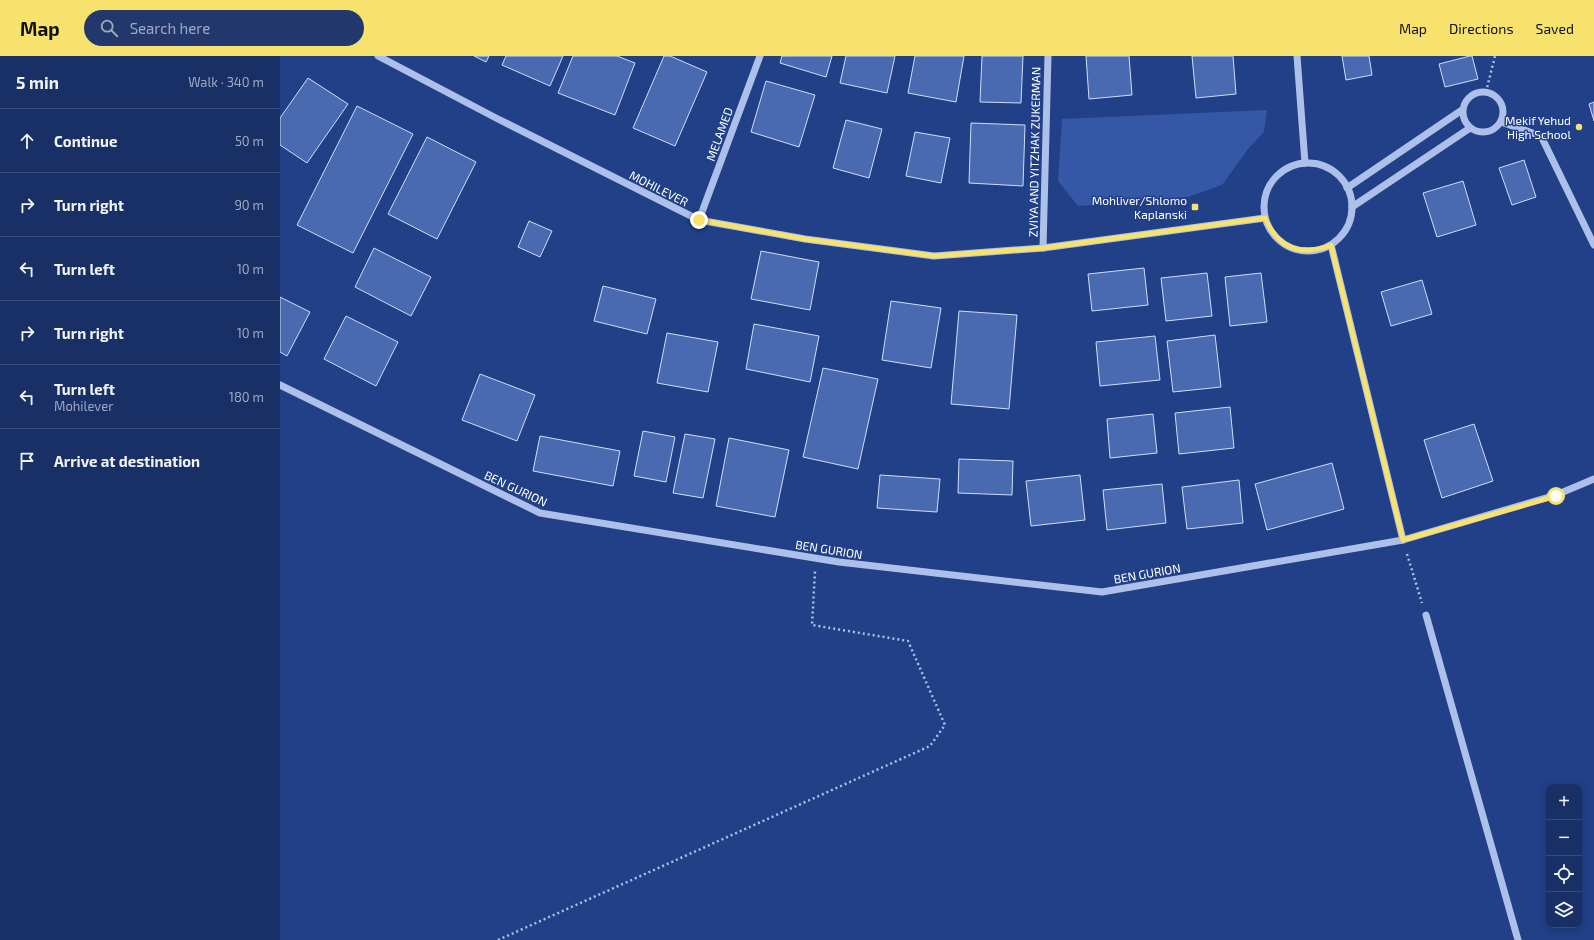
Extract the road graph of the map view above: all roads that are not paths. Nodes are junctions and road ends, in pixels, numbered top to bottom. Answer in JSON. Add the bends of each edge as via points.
{"nodes":[{"id":1,"x":378,"y":56,"type":"edge"},
{"id":2,"x":760,"y":56,"type":"edge"},
{"id":3,"x":1048,"y":56,"type":"edge"},
{"id":4,"x":1297,"y":56,"type":"edge"},
{"id":5,"x":1462,"y":110,"type":"junction"},
{"id":6,"x":1501,"y":122,"type":"junction"},
{"id":7,"x":1470,"y":128,"type":"junction"},
{"id":8,"x":1305,"y":163,"type":"junction"},
{"id":9,"x":1347,"y":188,"type":"junction"},
{"id":10,"x":1352,"y":207,"type":"junction"},
{"id":11,"x":1265,"y":218,"type":"junction"},
{"id":12,"x":699,"y":220,"type":"junction"},
{"id":13,"x":1592,"y":233,"type":"edge"},
{"id":14,"x":1331,"y":245,"type":"junction"},
{"id":15,"x":1594,"y":245,"type":"edge"},
{"id":16,"x":1043,"y":248,"type":"junction"},
{"id":17,"x":280,"y":385,"type":"edge"},
{"id":18,"x":1594,"y":480,"type":"edge"},
{"id":19,"x":1403,"y":540,"type":"junction"},
{"id":20,"x":1426,"y":615,"type":"road end"},
{"id":21,"x":1518,"y":940,"type":"edge"}],
"edges":[{"from":1,"to":12,"type":"street","name":"MOHILEVER"},
{"from":2,"to":12,"type":"street","name":"MELAMED"},
{"from":3,"to":16,"type":"street","name":"ZVIYA AND YITZHAK ZUKERMAN"},
{"from":4,"to":8,"type":"street"},
{"from":5,"to":6,"type":"street","via":[[1473,94],[1486,92],[1501,103]]},
{"from":5,"to":7,"type":"street"},
{"from":5,"to":9,"type":"street"},
{"from":6,"to":7,"type":"street","via":[[1496,128],[1483,132]]},
{"from":6,"to":13,"type":"street","via":[[1541,136]]},
{"from":7,"to":10,"type":"street"},
{"from":8,"to":9,"type":"street","via":[[1330,169],[1340,177]]},
{"from":8,"to":11,"type":"street","via":[[1290,167],[1268,188],[1264,203]]},
{"from":9,"to":10,"type":"street"},
{"from":10,"to":14,"type":"street","via":[[1350,221],[1342,235]]},
{"from":11,"to":14,"type":"street","via":[[1270,230],[1291,248],[1304,251],[1318,250]]},
{"from":11,"to":16,"type":"street","name":"MOHILEVER"},
{"from":12,"to":16,"type":"street","name":"MOHILEVER","via":[[805,239],[934,256]]},
{"from":13,"to":15,"type":"street"},
{"from":14,"to":19,"type":"street"},
{"from":17,"to":19,"type":"street","name":"BEN GURION","via":[[540,513],[839,562],[1102,592]]},
{"from":18,"to":19,"type":"street","name":"BEN GURION","via":[[1556,496]]},
{"from":20,"to":21,"type":"street"}]}
